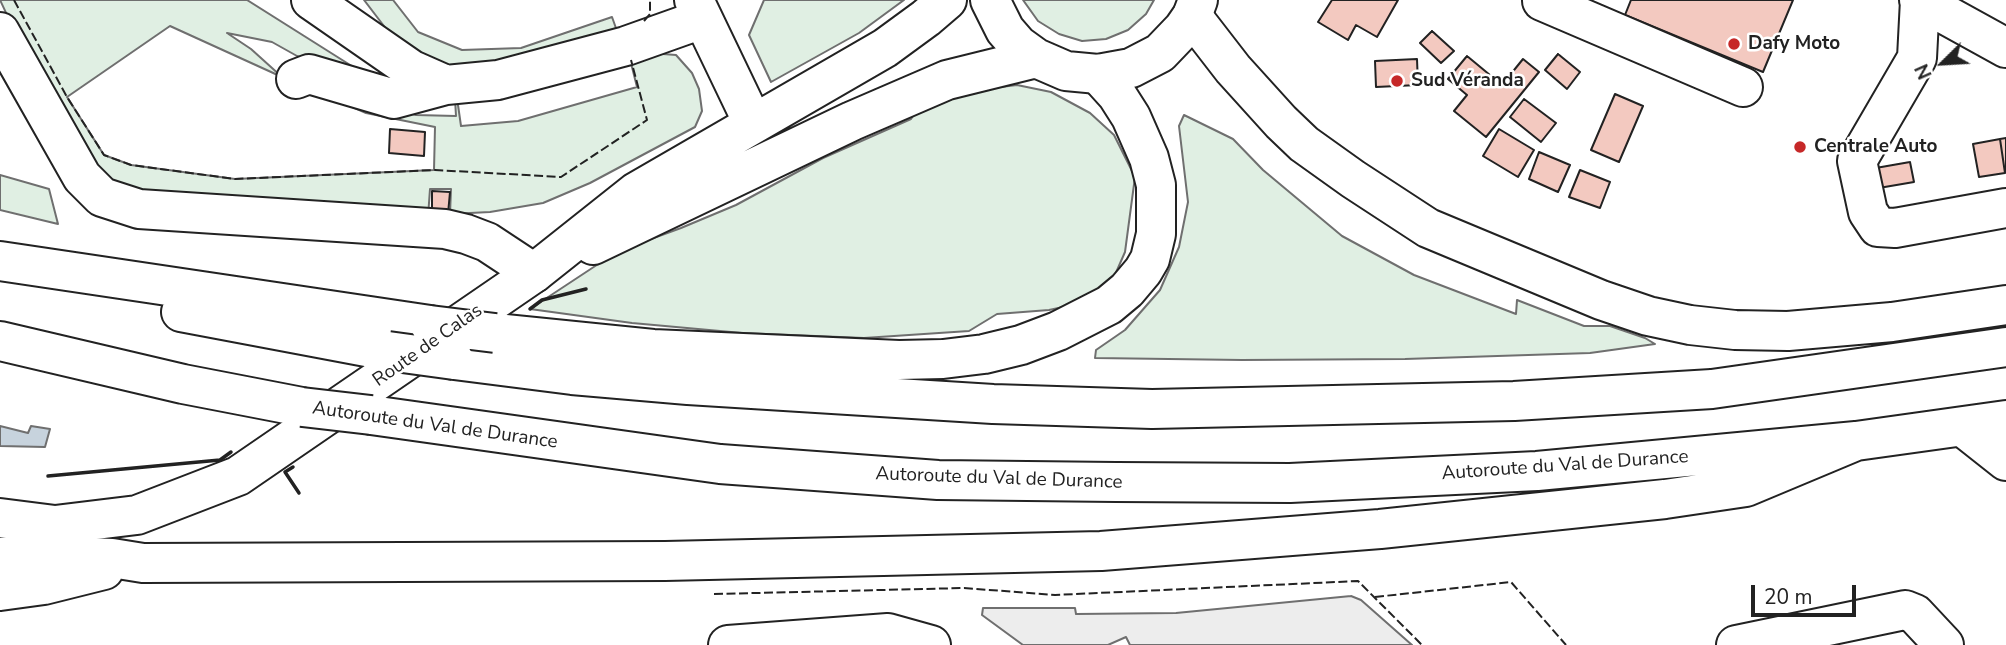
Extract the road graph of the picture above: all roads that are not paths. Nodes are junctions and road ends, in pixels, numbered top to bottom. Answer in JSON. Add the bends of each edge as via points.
{"nodes":[{"id":1,"x":312,"y":0,"type":"edge"},
{"id":2,"x":947,"y":0,"type":"edge"},
{"id":3,"x":990,"y":0,"type":"edge"},
{"id":4,"x":1920,"y":0,"type":"edge"},
{"id":5,"x":1542,"y":1,"type":"edge"},
{"id":6,"x":1195,"y":8,"type":"edge"},
{"id":7,"x":698,"y":9,"type":"edge"},
{"id":8,"x":0,"y":32,"type":"edge"},
{"id":9,"x":2006,"y":48,"type":"edge"},
{"id":10,"x":1036,"y":58,"type":"junction"},
{"id":11,"x":1098,"y":74,"type":"junction"},
{"id":12,"x":296,"y":79,"type":"dead end"},
{"id":13,"x":446,"y":85,"type":"junction"},
{"id":14,"x":1742,"y":87,"type":"dead end"},
{"id":15,"x":753,"y":123,"type":"junction"},
{"id":16,"x":2006,"y":208,"type":"edge"},
{"id":17,"x":0,"y":261,"type":"edge"},
{"id":18,"x":0,"y":269,"type":"edge"},
{"id":19,"x":534,"y":273,"type":"junction"},
{"id":20,"x":2006,"y":305,"type":"edge"},
{"id":21,"x":0,"y":341,"type":"edge"},
{"id":22,"x":2006,"y":347,"type":"edge"},
{"id":23,"x":2006,"y":420,"type":"edge"},
{"id":24,"x":1963,"y":428,"type":"junction"},
{"id":25,"x":1856,"y":441,"type":"junction"},
{"id":26,"x":2006,"y":461,"type":"edge"},
{"id":27,"x":0,"y":518,"type":"edge"},
{"id":28,"x":55,"y":525,"type":"junction"},
{"id":29,"x":0,"y":548,"type":"edge"},
{"id":30,"x":0,"y":557,"type":"edge"},
{"id":31,"x":143,"y":562,"type":"junction"},
{"id":32,"x":0,"y":591,"type":"edge"},
{"id":33,"x":729,"y":645,"type":"edge"},
{"id":34,"x":931,"y":645,"type":"edge"},
{"id":35,"x":1736,"y":645,"type":"edge"},
{"id":36,"x":1944,"y":645,"type":"edge"}],
"edges":[{"from":1,"to":13,"type":"main road","via":[[412,70]]},
{"from":2,"to":15,"type":"main road","name":"Route de Calas","via":[[885,48]]},
{"from":3,"to":10,"type":"main road","via":[[1005,30]]},
{"from":4,"to":9,"type":"main road"},
{"from":4,"to":16,"type":"main road","via":[[1917,58],[1857,161],[1868,212],[1878,227],[1895,228]]},
{"from":5,"to":14,"type":"main road"},
{"from":6,"to":11,"type":"main road","via":[[1172,42],[1146,62]]},
{"from":6,"to":20,"type":"main road","via":[[1233,69],[1304,144],[1428,228],[1601,300],[1690,325],[1788,331]]},
{"from":7,"to":13,"type":"main road","via":[[626,46],[498,80]]},
{"from":7,"to":15,"type":"main road"},
{"from":8,"to":19,"type":"main road","via":[[82,177],[102,197],[139,209],[445,229],[487,242]]},
{"from":10,"to":11,"type":"main road","via":[[1066,71]]},
{"from":10,"to":19,"type":"main road","name":"Route de Calas","via":[[947,80]]},
{"from":11,"to":17,"type":"main road","bridge":true,"via":[[1131,117],[1149,159],[1156,186],[1156,234],[1150,259],[1109,305],[1058,331],[984,354],[899,360],[653,349],[430,325]]},
{"from":12,"to":13,"type":"main road","via":[[309,74],[394,99]]},
{"from":15,"to":19,"type":"main road","name":"Route de Calas","via":[[636,191]]},
{"from":18,"to":22,"type":"main road","bridge":true,"via":[[233,323],[454,360],[688,385],[993,404],[1152,409],[1500,402],[1712,389]]},
{"from":19,"to":28,"type":"main road","name":"Route de Calas","via":[[238,476],[137,515]]},
{"from":21,"to":25,"type":"main road","name":"Autoroute du Val de Durance","bridge":true,"via":[[302,407],[720,464],[938,480],[1290,483],[1537,471]]},
{"from":23,"to":24,"type":"main road","name":"Autoroute du Val de Durance"},
{"from":24,"to":25,"type":"main road","name":"Autoroute du Val de Durance"},
{"from":24,"to":26,"type":"main road"},
{"from":25,"to":31,"type":"main road","via":[[1746,487],[1572,510],[1220,543],[1101,551],[665,561]]},
{"from":27,"to":28,"type":"main road","name":"Route de Calas"},
{"from":28,"to":29,"type":"main road","name":"Route de Calas"},
{"from":30,"to":31,"type":"main road"},
{"from":31,"to":32,"type":"main road"},
{"from":33,"to":34,"type":"main road","via":[[888,633]]},
{"from":35,"to":36,"type":"main road","via":[[1905,610],[1915,614]]}]}
